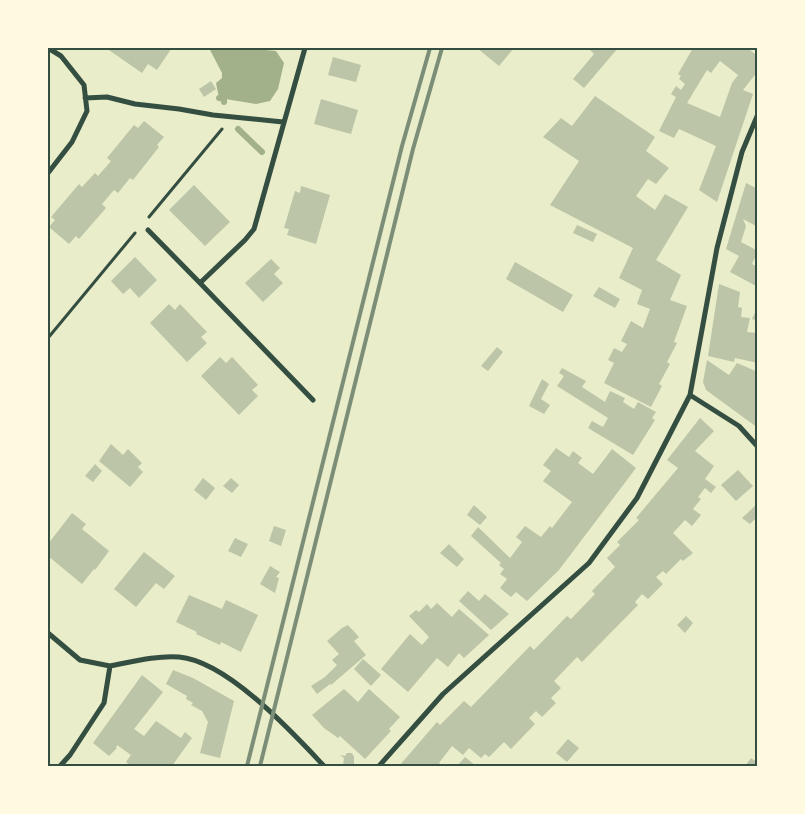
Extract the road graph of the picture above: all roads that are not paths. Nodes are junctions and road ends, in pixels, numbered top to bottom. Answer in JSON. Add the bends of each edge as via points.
{"nodes":[{"id":1,"x":48,"y":48,"type":"edge"},
{"id":2,"x":305,"y":48,"type":"edge"},
{"id":3,"x":85,"y":98,"type":"junction"},
{"id":4,"x":758,"y":114,"type":"edge"},
{"id":5,"x":283,"y":122,"type":"junction"},
{"id":6,"x":48,"y":173,"type":"edge"},
{"id":7,"x":148,"y":230,"type":"dead end"},
{"id":8,"x":200,"y":283,"type":"junction"},
{"id":9,"x":690,"y":394,"type":"junction"},
{"id":10,"x":313,"y":400,"type":"dead end"},
{"id":11,"x":758,"y":447,"type":"edge"},
{"id":12,"x":48,"y":633,"type":"edge"},
{"id":13,"x":110,"y":666,"type":"junction"},
{"id":14,"x":60,"y":766,"type":"edge"},
{"id":15,"x":324,"y":766,"type":"edge"},
{"id":16,"x":379,"y":766,"type":"edge"}],
"edges":[{"from":1,"to":3,"type":"street","via":[[61,56],[84,85]]},
{"from":2,"to":5,"type":"street"},
{"from":3,"to":5,"type":"street","via":[[107,97],[135,104]]},
{"from":3,"to":6,"type":"street","via":[[87,111],[72,142]]},
{"from":4,"to":9,"type":"street","via":[[742,152],[717,248]]},
{"from":5,"to":8,"type":"street","via":[[254,229]]},
{"from":7,"to":8,"type":"street"},
{"from":8,"to":10,"type":"street"},
{"from":9,"to":11,"type":"street","via":[[739,426]]},
{"from":9,"to":16,"type":"street","via":[[637,498],[589,563],[443,694]]},
{"from":12,"to":13,"type":"street","via":[[80,660]]},
{"from":13,"to":14,"type":"street","via":[[104,703]]},
{"from":13,"to":15,"type":"street","via":[[168,657],[198,662],[241,687]]}]}
